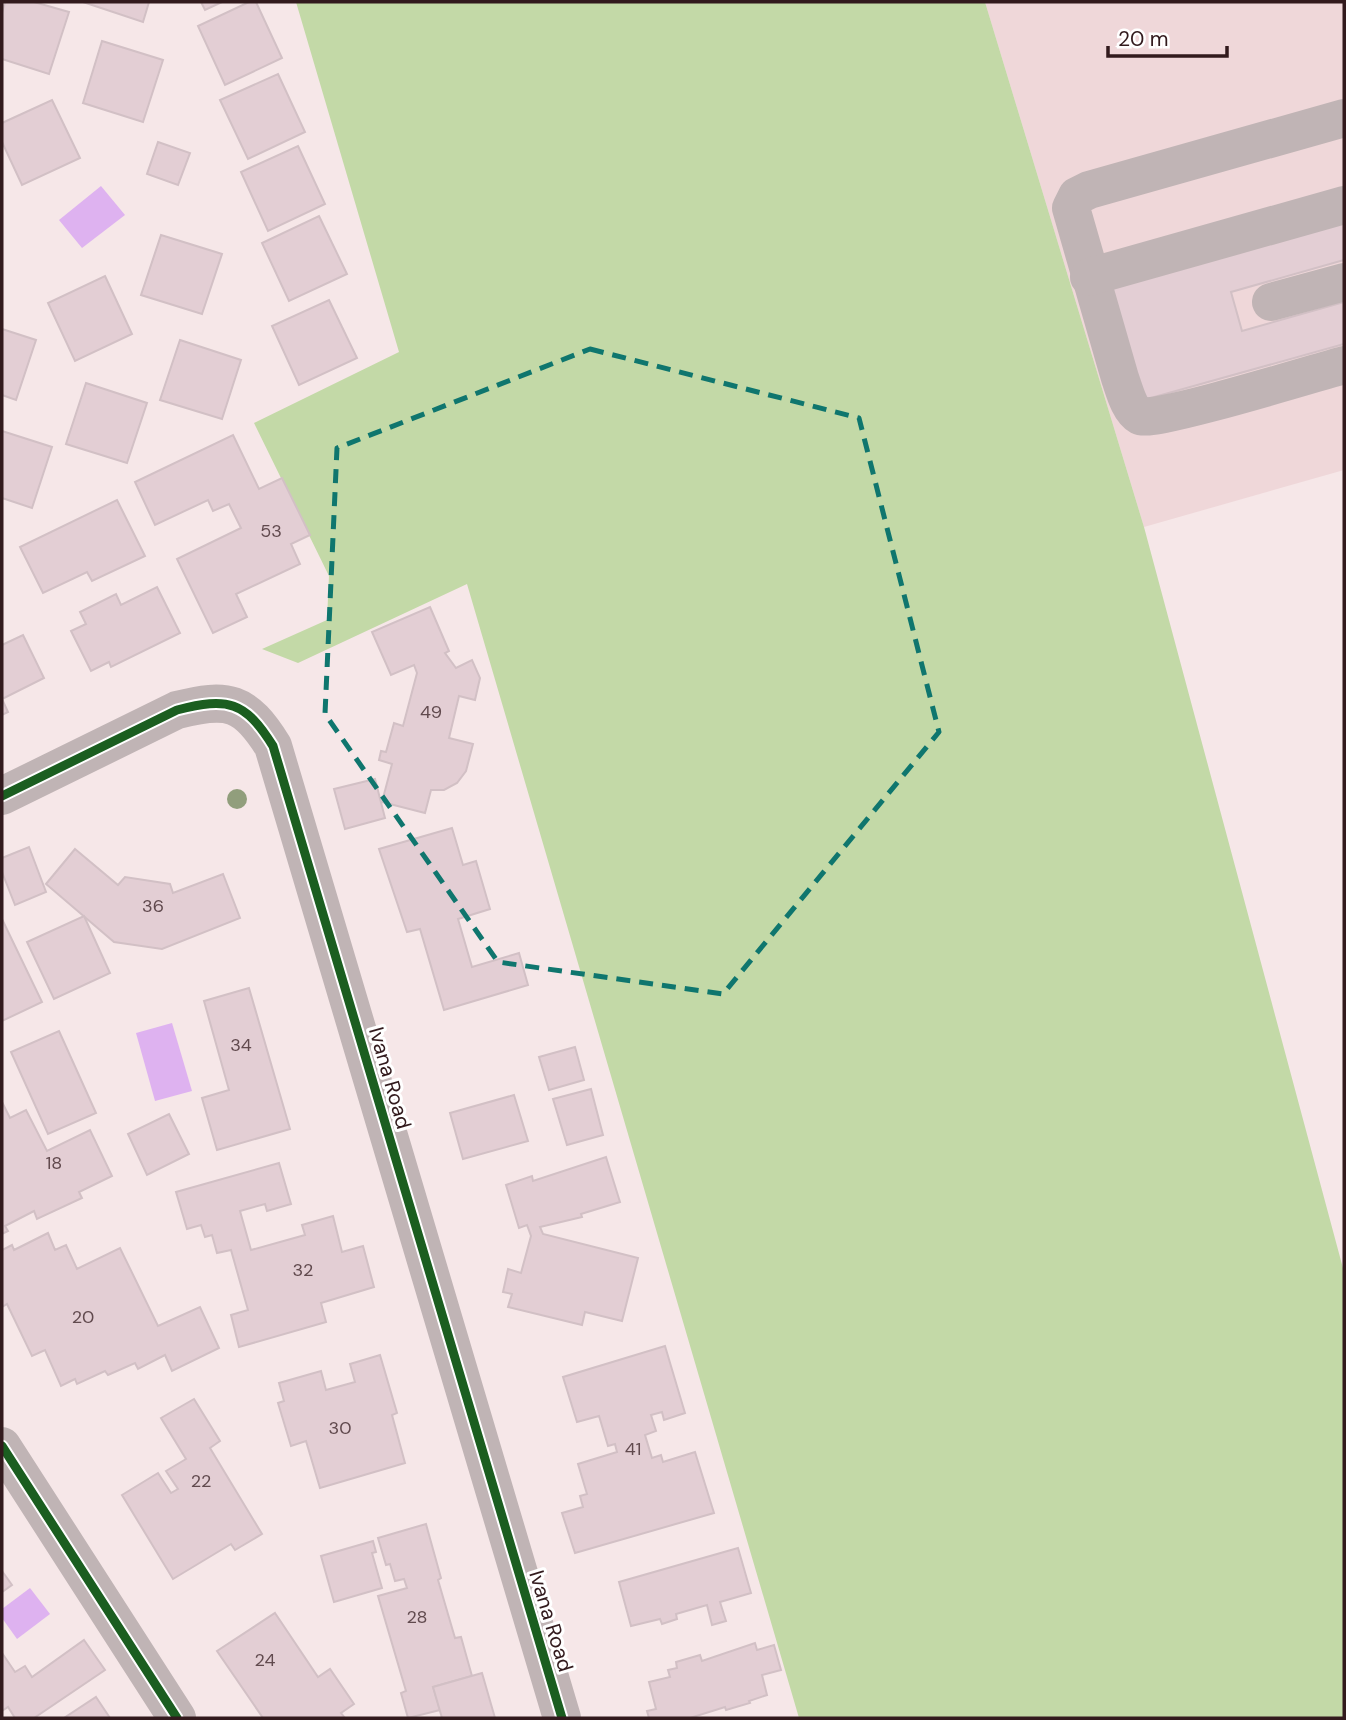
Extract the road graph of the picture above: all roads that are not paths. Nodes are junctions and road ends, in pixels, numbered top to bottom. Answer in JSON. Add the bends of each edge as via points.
{"nodes":[{"id":1,"x":1344,"y":118,"type":"edge"},
{"id":2,"x":1344,"y":205,"type":"edge"},
{"id":3,"x":1089,"y":277,"type":"junction"},
{"id":4,"x":1344,"y":282,"type":"edge"},
{"id":5,"x":1271,"y":302,"type":"dead end"},
{"id":6,"x":1344,"y":365,"type":"edge"},
{"id":7,"x":2,"y":796,"type":"edge"},
{"id":8,"x":2,"y":1446,"type":"edge"},
{"id":9,"x":177,"y":1718,"type":"edge"},
{"id":10,"x":562,"y":1718,"type":"edge"}],
"edges":[{"from":1,"to":3,"type":"street","via":[[1077,196],[1072,220]]},
{"from":2,"to":3,"type":"street"},
{"from":3,"to":6,"type":"street","via":[[1119,378],[1141,417]]},
{"from":4,"to":5,"type":"street"},
{"from":7,"to":10,"type":"street","name":"Ivana Road","via":[[177,710],[208,702],[237,705],[257,720],[273,746]]},
{"from":8,"to":9,"type":"street"}]}
